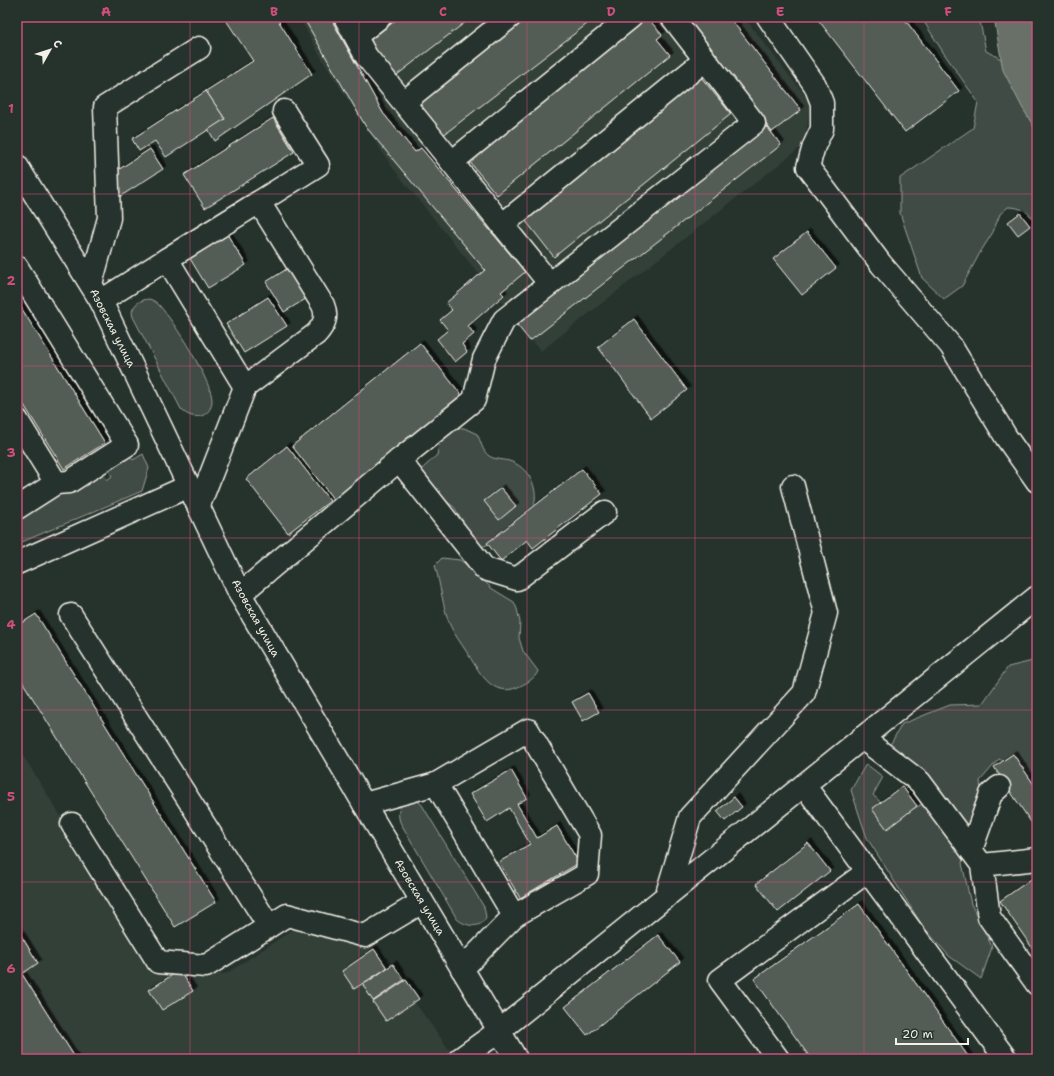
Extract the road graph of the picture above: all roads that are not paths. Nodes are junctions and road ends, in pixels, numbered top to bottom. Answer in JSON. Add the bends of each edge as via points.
{"nodes":[{"id":1,"x":380,"y":17,"type":"edge"},
{"id":2,"x":510,"y":17,"type":"edge"},
{"id":3,"x":632,"y":17,"type":"edge"},
{"id":4,"x":672,"y":17,"type":"edge"},
{"id":5,"x":768,"y":17,"type":"edge"},
{"id":6,"x":350,"y":26,"type":"edge"},
{"id":7,"x":199,"y":48,"type":"dead end"},
{"id":8,"x":705,"y":60,"type":"junction"},
{"id":9,"x":404,"y":102,"type":"junction"},
{"id":10,"x":284,"y":111,"type":"dead end"},
{"id":11,"x":452,"y":162,"type":"junction"},
{"id":12,"x":17,"y":166,"type":"edge"},
{"id":13,"x":259,"y":202,"type":"junction"},
{"id":14,"x":502,"y":225,"type":"junction"},
{"id":15,"x":167,"y":259,"type":"junction"},
{"id":16,"x":17,"y":267,"type":"edge"},
{"id":17,"x":550,"y":284,"type":"junction"},
{"id":18,"x":96,"y":292,"type":"junction"},
{"id":19,"x":245,"y":387,"type":"junction"},
{"id":20,"x":17,"y":420,"type":"edge"},
{"id":21,"x":399,"y":460,"type":"junction"},
{"id":22,"x":1037,"y":481,"type":"edge"},
{"id":23,"x":56,"y":483,"type":"junction"},
{"id":24,"x":793,"y":486,"type":"dead end"},
{"id":25,"x":194,"y":496,"type":"junction"},
{"id":26,"x":17,"y":508,"type":"edge"},
{"id":27,"x":605,"y":512,"type":"dead end"},
{"id":28,"x":17,"y":563,"type":"edge"},
{"id":29,"x":240,"y":594,"type":"junction"},
{"id":30,"x":1037,"y":597,"type":"edge"},
{"id":31,"x":71,"y":615,"type":"dead end"},
{"id":32,"x":862,"y":738,"type":"junction"},
{"id":33,"x":436,"y":784,"type":"junction"},
{"id":34,"x":804,"y":785,"type":"junction"},
{"id":35,"x":999,"y":787,"type":"dead end"},
{"id":36,"x":364,"y":804,"type":"junction"},
{"id":37,"x":72,"y":824,"type":"dead end"},
{"id":38,"x":977,"y":858,"type":"junction"},
{"id":39,"x":1037,"y":859,"type":"edge"},
{"id":40,"x":868,"y":871,"type":"junction"},
{"id":41,"x":666,"y":897,"type":"junction"},
{"id":42,"x":422,"y":902,"type":"junction"},
{"id":43,"x":514,"y":916,"type":"junction"},
{"id":44,"x":268,"y":926,"type":"junction"},
{"id":45,"x":462,"y":969,"type":"junction"},
{"id":46,"x":1037,"y":984,"type":"edge"},
{"id":47,"x":499,"y":1031,"type":"junction"},
{"id":48,"x":460,"y":1059,"type":"edge"},
{"id":49,"x":516,"y":1059,"type":"edge"},
{"id":50,"x":778,"y":1059,"type":"edge"},
{"id":51,"x":1006,"y":1059,"type":"edge"}],
"edges":[{"from":1,"to":6,"type":"street"},
{"from":2,"to":9,"type":"street"},
{"from":3,"to":11,"type":"street"},
{"from":4,"to":8,"type":"street"},
{"from":5,"to":22,"type":"street","via":[[815,85],[822,103],[822,129],[808,167],[881,264],[950,346],[1006,437]]},
{"from":6,"to":9,"type":"street","via":[[366,56]]},
{"from":7,"to":18,"type":"street","via":[[105,107],[109,218]]},
{"from":8,"to":14,"type":"street"},
{"from":8,"to":17,"type":"street","via":[[754,123]]},
{"from":9,"to":11,"type":"street"},
{"from":10,"to":13,"type":"street","via":[[318,165]]},
{"from":11,"to":14,"type":"street"},
{"from":12,"to":18,"type":"street","name":"Азовская улица"},
{"from":13,"to":15,"type":"street"},
{"from":13,"to":19,"type":"street","via":[[326,312],[325,320],[316,334]]},
{"from":14,"to":17,"type":"street"},
{"from":15,"to":18,"type":"street"},
{"from":15,"to":19,"type":"street"},
{"from":16,"to":23,"type":"street","via":[[127,445],[69,482]]},
{"from":17,"to":21,"type":"street","via":[[504,320],[484,359],[474,400]]},
{"from":18,"to":25,"type":"street","name":"Азовская улица"},
{"from":19,"to":25,"type":"street"},
{"from":20,"to":23,"type":"street"},
{"from":21,"to":27,"type":"street","via":[[485,569],[517,579]]},
{"from":21,"to":29,"type":"street"},
{"from":23,"to":26,"type":"street"},
{"from":24,"to":41,"type":"street","via":[[826,613],[804,693],[690,816]]},
{"from":25,"to":28,"type":"street"},
{"from":25,"to":29,"type":"street","name":"Азовская улица"},
{"from":29,"to":36,"type":"street","name":"Азовская улица"},
{"from":30,"to":32,"type":"street"},
{"from":31,"to":44,"type":"street"},
{"from":32,"to":34,"type":"street"},
{"from":32,"to":38,"type":"street","via":[[920,782]]},
{"from":33,"to":36,"type":"street"},
{"from":33,"to":43,"type":"street"},
{"from":33,"to":43,"type":"street","via":[[528,730],[590,835],[587,874]]},
{"from":34,"to":40,"type":"street"},
{"from":34,"to":41,"type":"street"},
{"from":35,"to":38,"type":"street","via":[[991,794]]},
{"from":36,"to":42,"type":"street","name":"Азовская улица"},
{"from":37,"to":44,"type":"street","via":[[158,962],[206,966]]},
{"from":38,"to":39,"type":"street"},
{"from":38,"to":46,"type":"street","via":[[989,916]]},
{"from":40,"to":50,"type":"street","via":[[720,980]]},
{"from":40,"to":51,"type":"street"},
{"from":41,"to":47,"type":"street"},
{"from":42,"to":44,"type":"street","via":[[365,936],[287,915]]},
{"from":42,"to":45,"type":"street","name":"Азовская улица"},
{"from":43,"to":45,"type":"street"},
{"from":45,"to":47,"type":"street","name":"Азовская улица"},
{"from":47,"to":48,"type":"street"},
{"from":47,"to":49,"type":"street","name":"Азовская улица"}]}
